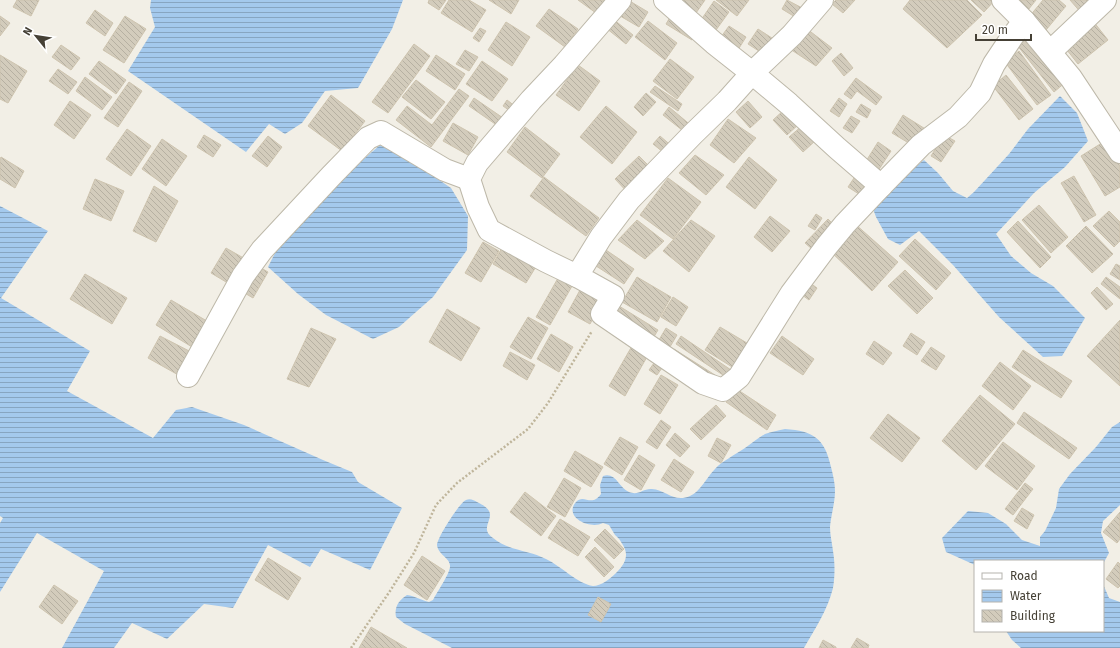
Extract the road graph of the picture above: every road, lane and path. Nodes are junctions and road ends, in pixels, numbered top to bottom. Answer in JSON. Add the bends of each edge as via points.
{"nodes":[{"id":1,"x":620,"y":0,"type":"edge"},
{"id":2,"x":664,"y":0,"type":"edge"},
{"id":3,"x":822,"y":0,"type":"edge"},
{"id":4,"x":1003,"y":0,"type":"edge"},
{"id":5,"x":1105,"y":0,"type":"edge"},
{"id":6,"x":1024,"y":21,"type":"junction"},
{"id":7,"x":1050,"y":52,"type":"junction"},
{"id":8,"x":752,"y":73,"type":"junction"},
{"id":9,"x":1120,"y":152,"type":"edge"},
{"id":10,"x":470,"y":179,"type":"junction"},
{"id":11,"x":881,"y":186,"type":"junction"},
{"id":12,"x":577,"y":276,"type":"junction"},
{"id":13,"x":602,"y":314,"type":"junction"},
{"id":14,"x":188,"y":376,"type":"dead end"},
{"id":15,"x":351,"y":648,"type":"edge"}],
"edges":[{"from":1,"to":10,"type":"street","via":[[477,163]]},
{"from":2,"to":8,"type":"street"},
{"from":3,"to":8,"type":"street","via":[[792,35]]},
{"from":4,"to":6,"type":"street"},
{"from":5,"to":7,"type":"street"},
{"from":6,"to":7,"type":"street"},
{"from":6,"to":11,"type":"street","via":[[994,64],[980,93],[958,117],[921,145]]},
{"from":7,"to":9,"type":"street","via":[[1071,78]]},
{"from":8,"to":11,"type":"street"},
{"from":8,"to":12,"type":"street","via":[[630,200],[601,237]]},
{"from":10,"to":12,"type":"street","via":[[478,207],[489,230]]},
{"from":10,"to":14,"type":"street","via":[[445,170],[381,132],[368,138],[262,250],[243,276]]},
{"from":11,"to":13,"type":"street","via":[[826,247],[791,294],[739,377],[722,390],[703,382]]},
{"from":12,"to":13,"type":"street","via":[[614,296]]},
{"from":13,"to":15,"type":"path","via":[[548,403],[528,429],[457,483],[436,505],[414,553]]}]}
